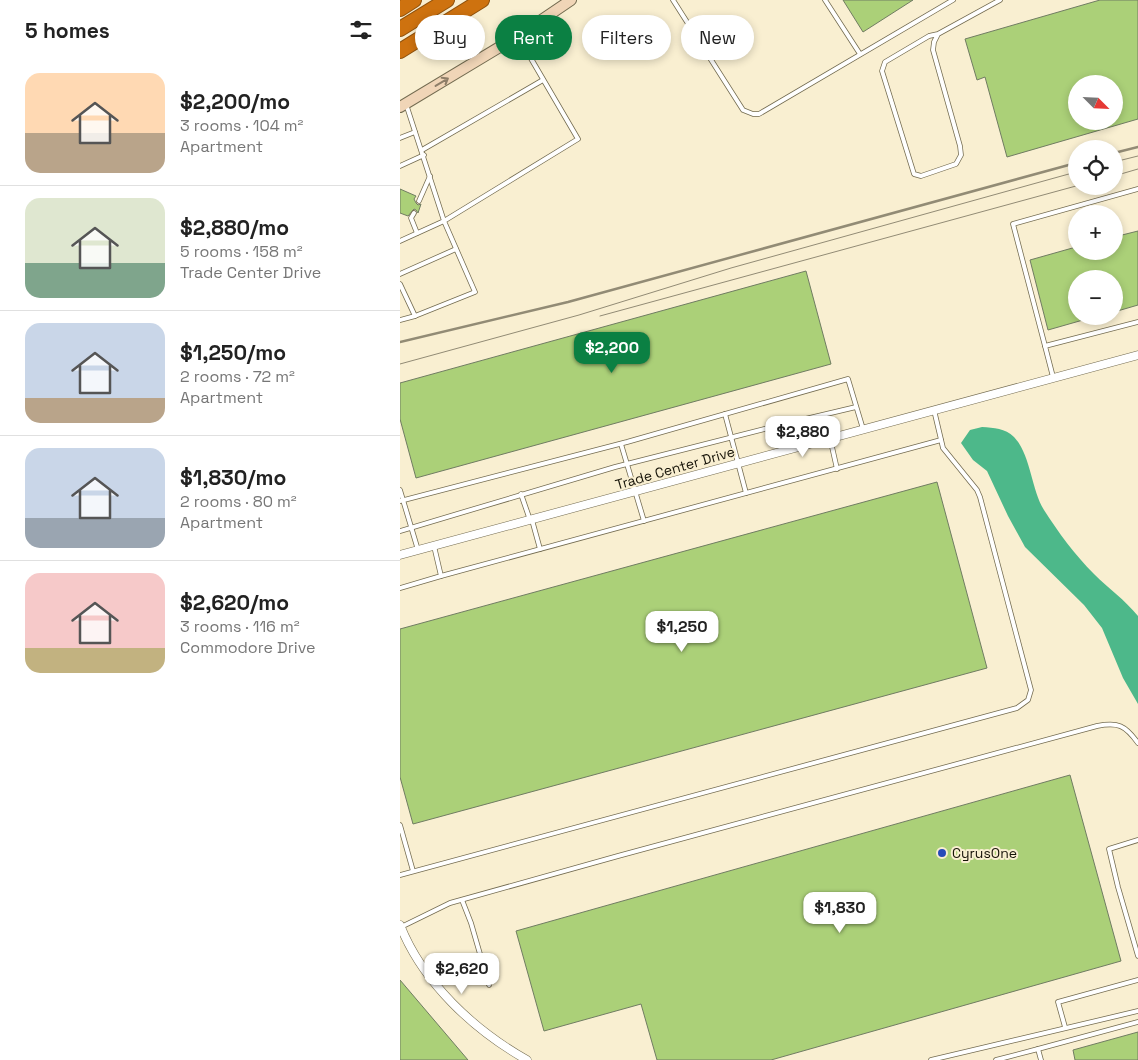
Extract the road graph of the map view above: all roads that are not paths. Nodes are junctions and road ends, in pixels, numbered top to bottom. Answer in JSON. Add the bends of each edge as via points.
{"nodes":[{"id":1,"x":414,"y":0,"type":"edge"},
{"id":2,"x":447,"y":0,"type":"edge"},
{"id":3,"x":482,"y":0,"type":"edge"},
{"id":4,"x":571,"y":0,"type":"edge"},
{"id":5,"x":673,"y":0,"type":"edge"},
{"id":6,"x":825,"y":0,"type":"edge"},
{"id":7,"x":953,"y":0,"type":"edge"},
{"id":8,"x":1000,"y":0,"type":"edge"},
{"id":9,"x":400,"y":9,"type":"edge"},
{"id":10,"x":549,"y":15,"type":"edge"},
{"id":11,"x":400,"y":29,"type":"edge"},
{"id":12,"x":938,"y":34,"type":"junction"},
{"id":13,"x":495,"y":50,"type":"edge"},
{"id":14,"x":400,"y":51,"type":"edge"},
{"id":15,"x":860,"y":54,"type":"junction"},
{"id":16,"x":532,"y":60,"type":"edge"},
{"id":17,"x":543,"y":80,"type":"junction"},
{"id":18,"x":403,"y":106,"type":"edge"},
{"id":19,"x":415,"y":132,"type":"junction"},
{"id":20,"x":400,"y":138,"type":"edge"},
{"id":21,"x":423,"y":153,"type":"junction"},
{"id":22,"x":400,"y":166,"type":"edge"},
{"id":23,"x":430,"y":176,"type":"junction"},
{"id":24,"x":1138,"y":189,"type":"edge"},
{"id":25,"x":419,"y":201,"type":"dead end"},
{"id":26,"x":414,"y":212,"type":"dead end"},
{"id":27,"x":444,"y":221,"type":"junction"},
{"id":28,"x":417,"y":233,"type":"junction"},
{"id":29,"x":400,"y":241,"type":"edge"},
{"id":30,"x":456,"y":249,"type":"junction"},
{"id":31,"x":400,"y":274,"type":"edge"},
{"id":32,"x":400,"y":284,"type":"edge"},
{"id":33,"x":415,"y":316,"type":"junction"},
{"id":34,"x":400,"y":320,"type":"edge"},
{"id":35,"x":1138,"y":322,"type":"edge"},
{"id":36,"x":1046,"y":346,"type":"junction"},
{"id":37,"x":1136,"y":357,"type":"edge"},
{"id":38,"x":1054,"y":379,"type":"junction"},
{"id":39,"x":856,"y":407,"type":"junction"},
{"id":40,"x":934,"y":410,"type":"junction"},
{"id":41,"x":725,"y":414,"type":"junction"},
{"id":42,"x":863,"y":429,"type":"junction"},
{"id":43,"x":731,"y":437,"type":"junction"},
{"id":44,"x":830,"y":438,"type":"junction"},
{"id":45,"x":941,"y":440,"type":"junction"},
{"id":46,"x":621,"y":444,"type":"junction"},
{"id":47,"x":738,"y":463,"type":"junction"},
{"id":48,"x":627,"y":464,"type":"junction"},
{"id":49,"x":837,"y":469,"type":"junction"},
{"id":50,"x":400,"y":490,"type":"edge"},
{"id":51,"x":636,"y":492,"type":"junction"},
{"id":52,"x":746,"y":493,"type":"junction"},
{"id":53,"x":522,"y":494,"type":"junction"},
{"id":54,"x":401,"y":500,"type":"edge"},
{"id":55,"x":531,"y":520,"type":"junction"},
{"id":56,"x":644,"y":521,"type":"junction"},
{"id":57,"x":411,"y":528,"type":"junction"},
{"id":58,"x":400,"y":530,"type":"edge"},
{"id":59,"x":434,"y":546,"type":"junction"},
{"id":60,"x":540,"y":549,"type":"junction"},
{"id":61,"x":418,"y":550,"type":"junction"},
{"id":62,"x":400,"y":555,"type":"edge"},
{"id":63,"x":441,"y":576,"type":"junction"},
{"id":64,"x":400,"y":588,"type":"edge"},
{"id":65,"x":1138,"y":742,"type":"edge"},
{"id":66,"x":400,"y":825,"type":"edge"},
{"id":67,"x":1138,"y":840,"type":"edge"},
{"id":68,"x":413,"y":871,"type":"junction"},
{"id":69,"x":400,"y":874,"type":"edge"},
{"id":70,"x":462,"y":900,"type":"junction"},
{"id":71,"x":400,"y":926,"type":"edge"},
{"id":72,"x":1138,"y":956,"type":"edge"},
{"id":73,"x":1138,"y":980,"type":"edge"},
{"id":74,"x":489,"y":985,"type":"dead end"},
{"id":75,"x":1138,"y":1011,"type":"edge"},
{"id":76,"x":1138,"y":1022,"type":"edge"},
{"id":77,"x":1065,"y":1027,"type":"junction"},
{"id":78,"x":1038,"y":1049,"type":"junction"},
{"id":79,"x":525,"y":1059,"type":"edge"},
{"id":80,"x":931,"y":1060,"type":"edge"},
{"id":81,"x":996,"y":1060,"type":"edge"},
{"id":82,"x":1041,"y":1060,"type":"edge"}],
"edges":[{"from":1,"to":9,"type":"highway"},
{"from":2,"to":11,"type":"highway"},
{"from":3,"to":14,"type":"highway"},
{"from":4,"to":10,"type":"main road"},
{"from":5,"to":15,"type":"lane","via":[[747,112],[758,114]]},
{"from":6,"to":15,"type":"lane"},
{"from":7,"to":15,"type":"lane"},
{"from":8,"to":12,"type":"lane"},
{"from":12,"to":12,"type":"lane","via":[[933,50],[961,155],[956,164],[921,176],[914,174],[882,70],[885,62]]},
{"from":18,"to":13,"type":"main road","one_way":true},
{"from":16,"to":17,"type":"lane"},
{"from":17,"to":21,"type":"lane"},
{"from":17,"to":27,"type":"lane","via":[[578,139]]},
{"from":18,"to":19,"type":"lane"},
{"from":19,"to":20,"type":"lane"},
{"from":19,"to":21,"type":"lane"},
{"from":21,"to":22,"type":"lane"},
{"from":21,"to":23,"type":"lane"},
{"from":23,"to":25,"type":"lane"},
{"from":23,"to":27,"type":"lane"},
{"from":24,"to":36,"type":"lane","via":[[1013,224]]},
{"from":26,"to":28,"type":"lane","via":[[411,218]]},
{"from":27,"to":28,"type":"lane"},
{"from":27,"to":30,"type":"lane"},
{"from":28,"to":29,"type":"lane"},
{"from":30,"to":31,"type":"lane"},
{"from":30,"to":33,"type":"lane","via":[[475,292]]},
{"from":32,"to":33,"type":"lane"},
{"from":33,"to":34,"type":"lane"},
{"from":35,"to":36,"type":"lane"},
{"from":36,"to":38,"type":"lane"},
{"from":37,"to":38,"type":"street","name":"Trade Center Drive"},
{"from":38,"to":40,"type":"street","name":"Trade Center Drive"},
{"from":39,"to":41,"type":"lane","via":[[848,379]]},
{"from":39,"to":42,"type":"lane"},
{"from":39,"to":43,"type":"lane"},
{"from":40,"to":42,"type":"street","name":"Trade Center Drive"},
{"from":40,"to":45,"type":"lane"},
{"from":41,"to":43,"type":"lane"},
{"from":41,"to":46,"type":"lane"},
{"from":42,"to":44,"type":"street","name":"Trade Center Drive"},
{"from":43,"to":47,"type":"lane"},
{"from":43,"to":48,"type":"lane"},
{"from":44,"to":47,"type":"street","name":"Trade Center Drive"},
{"from":44,"to":49,"type":"lane"},
{"from":45,"to":49,"type":"lane"},
{"from":45,"to":68,"type":"lane","via":[[943,448],[980,497],[1031,690],[1026,703]]},
{"from":46,"to":48,"type":"lane"},
{"from":46,"to":54,"type":"lane"},
{"from":47,"to":51,"type":"street","name":"Trade Center Drive"},
{"from":47,"to":52,"type":"lane"},
{"from":48,"to":51,"type":"lane"},
{"from":48,"to":53,"type":"lane"},
{"from":49,"to":52,"type":"lane"},
{"from":50,"to":54,"type":"lane"},
{"from":51,"to":55,"type":"street","name":"Trade Center Drive"},
{"from":51,"to":56,"type":"lane"},
{"from":52,"to":56,"type":"lane"},
{"from":53,"to":55,"type":"lane"},
{"from":53,"to":57,"type":"lane"},
{"from":54,"to":57,"type":"lane"},
{"from":55,"to":59,"type":"street","name":"Trade Center Drive"},
{"from":55,"to":60,"type":"lane"},
{"from":56,"to":60,"type":"lane"},
{"from":57,"to":58,"type":"lane"},
{"from":57,"to":61,"type":"lane"},
{"from":59,"to":61,"type":"street","name":"Trade Center Drive"},
{"from":59,"to":63,"type":"lane"},
{"from":60,"to":63,"type":"lane"},
{"from":61,"to":62,"type":"street","name":"Trade Center Drive"},
{"from":63,"to":64,"type":"lane"},
{"from":65,"to":70,"type":"lane","via":[[1121,726],[1111,723],[1097,726]]},
{"from":66,"to":68,"type":"lane"},
{"from":67,"to":72,"type":"lane","via":[[1109,849]]},
{"from":68,"to":69,"type":"lane"},
{"from":70,"to":71,"type":"lane"},
{"from":70,"to":74,"type":"lane"},
{"from":71,"to":79,"type":"street","via":[[423,967],[464,1013],[488,1035]]},
{"from":73,"to":77,"type":"lane","via":[[1058,1002]]},
{"from":75,"to":77,"type":"lane"},
{"from":76,"to":78,"type":"lane"},
{"from":77,"to":80,"type":"lane"},
{"from":78,"to":81,"type":"lane"},
{"from":78,"to":82,"type":"lane"}]}
